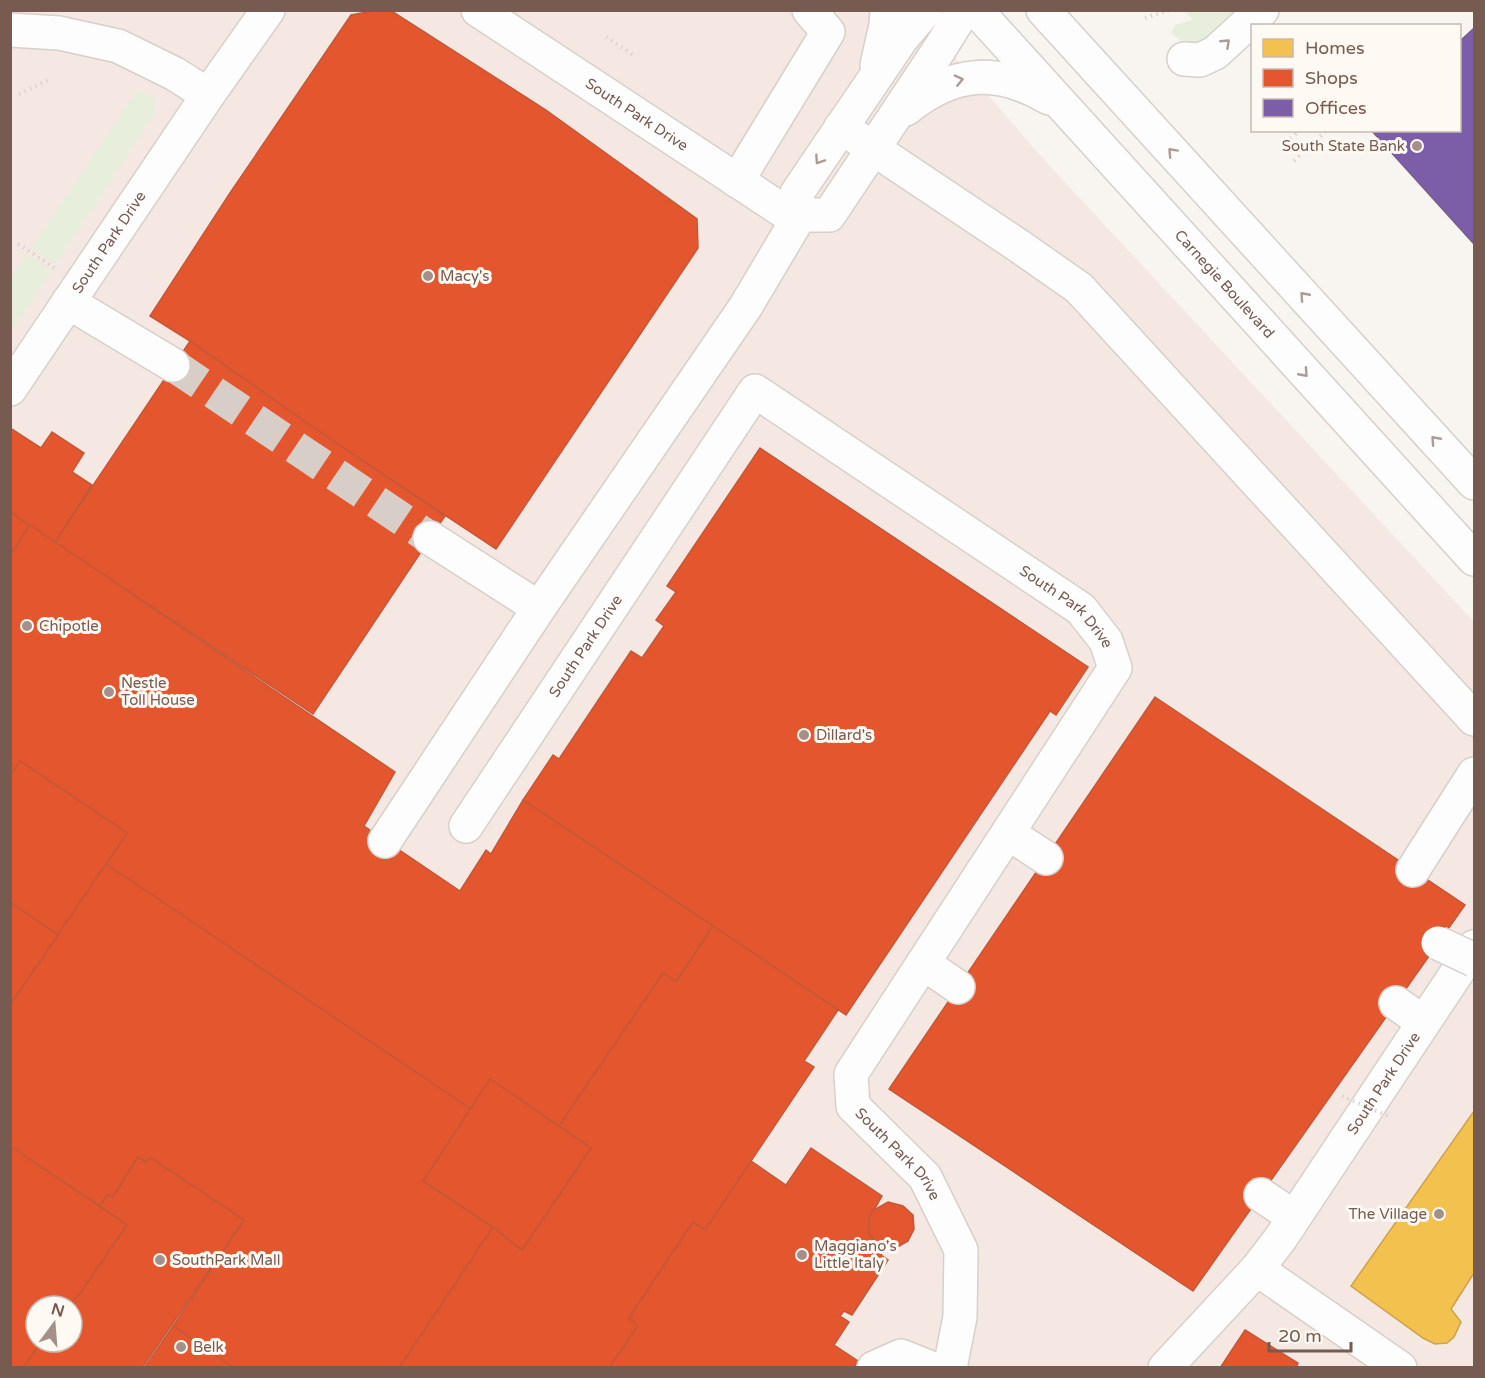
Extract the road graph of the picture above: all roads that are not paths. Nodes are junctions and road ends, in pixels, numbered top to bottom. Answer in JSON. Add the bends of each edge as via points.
{"nodes":[{"id":1,"x":268,"y":10,"type":"edge"},
{"id":2,"x":478,"y":10,"type":"edge"},
{"id":3,"x":809,"y":10,"type":"edge"},
{"id":4,"x":886,"y":10,"type":"edge"},
{"id":5,"x":926,"y":10,"type":"edge"},
{"id":6,"x":962,"y":10,"type":"edge"},
{"id":7,"x":976,"y":10,"type":"edge"},
{"id":8,"x":1043,"y":10,"type":"edge"},
{"id":9,"x":1262,"y":10,"type":"edge"},
{"id":10,"x":10,"y":30,"type":"edge"},
{"id":11,"x":1184,"y":59,"type":"dead end"},
{"id":12,"x":870,"y":83,"type":"junction"},
{"id":13,"x":208,"y":95,"type":"junction"},
{"id":14,"x":1067,"y":111,"type":"junction"},
{"id":15,"x":892,"y":120,"type":"junction"},
{"id":16,"x":841,"y":128,"type":"junction"},
{"id":17,"x":873,"y":149,"type":"junction"},
{"id":18,"x":737,"y":181,"type":"junction"},
{"id":19,"x":798,"y":217,"type":"junction"},
{"id":20,"x":68,"y":302,"type":"junction"},
{"id":21,"x":173,"y":366,"type":"tunnel mouth"},
{"id":22,"x":10,"y":389,"type":"edge"},
{"id":23,"x":1474,"y":483,"type":"edge"},
{"id":24,"x":430,"y":538,"type":"tunnel mouth"},
{"id":25,"x":1474,"y":559,"type":"edge"},
{"id":26,"x":538,"y":608,"type":"junction"},
{"id":27,"x":1474,"y":719,"type":"edge"},
{"id":28,"x":1474,"y":774,"type":"edge"},
{"id":29,"x":466,"y":825,"type":"dead end"},
{"id":30,"x":1008,"y":833,"type":"junction"},
{"id":31,"x":385,"y":841,"type":"dead end"},
{"id":32,"x":1046,"y":858,"type":"dead end"},
{"id":33,"x":1413,"y":870,"type":"dead end"},
{"id":34,"x":1438,"y":943,"type":"dead end"},
{"id":35,"x":1474,"y":947,"type":"edge"},
{"id":36,"x":1474,"y":960,"type":"edge"},
{"id":37,"x":923,"y":963,"type":"junction"},
{"id":38,"x":958,"y":987,"type":"dead end"},
{"id":39,"x":1396,"y":1003,"type":"dead end"},
{"id":40,"x":1423,"y":1022,"type":"junction"},
{"id":41,"x":1261,"y":1195,"type":"dead end"},
{"id":42,"x":1294,"y":1217,"type":"junction"},
{"id":43,"x":1257,"y":1269,"type":"junction"},
{"id":44,"x":874,"y":1368,"type":"edge"},
{"id":45,"x":931,"y":1368,"type":"edge"},
{"id":46,"x":950,"y":1368,"type":"edge"},
{"id":47,"x":1166,"y":1368,"type":"edge"},
{"id":48,"x":1400,"y":1368,"type":"edge"}],
"edges":[{"from":1,"to":13,"type":"street","name":"South Park Drive"},
{"from":2,"to":18,"type":"street","name":"South Park Drive"},
{"from":3,"to":18,"type":"street","via":[[828,32]]},
{"from":4,"to":12,"type":"street","via":[[882,44]]},
{"from":5,"to":12,"type":"street"},
{"from":6,"to":15,"type":"street"},
{"from":7,"to":14,"type":"street","name":"Carnegie Boulevard"},
{"from":23,"to":8,"type":"street","one_way":true},
{"from":11,"to":9,"type":"street","one_way":true,"via":[[1200,60],[1215,53]]},
{"from":10,"to":13,"type":"street","via":[[59,33],[118,46]]},
{"from":12,"to":16,"type":"street"},
{"from":13,"to":20,"type":"street","name":"South Park Drive"},
{"from":15,"to":14,"type":"street","one_way":true,"via":[[936,88],[970,77],[1018,83]]},
{"from":14,"to":25,"type":"street","name":"Carnegie Boulevard","one_way":true},
{"from":15,"to":17,"type":"street"},
{"from":16,"to":17,"type":"street"},
{"from":16,"to":19,"type":"street","one_way":true,"via":[[796,193]]},
{"from":17,"to":19,"type":"street","via":[[829,215]]},
{"from":17,"to":27,"type":"street","via":[[1079,288]]},
{"from":18,"to":19,"type":"street","name":"South Park Drive"},
{"from":19,"to":26,"type":"street","via":[[746,306]]},
{"from":20,"to":21,"type":"street"},
{"from":20,"to":22,"type":"street","name":"South Park Drive"},
{"from":24,"to":26,"type":"street"},
{"from":26,"to":31,"type":"street"},
{"from":28,"to":33,"type":"street"},
{"from":29,"to":30,"type":"street","name":"South Park Drive","via":[[754,391],[1081,609],[1106,640],[1115,668]]},
{"from":30,"to":32,"type":"street"},
{"from":30,"to":37,"type":"street","name":"South Park Drive"},
{"from":34,"to":36,"type":"street","bridge":true},
{"from":35,"to":40,"type":"street","name":"South Park Drive"},
{"from":37,"to":38,"type":"street"},
{"from":37,"to":46,"type":"street","name":"South Park Drive","via":[[851,1074],[853,1106],[925,1177],[961,1250],[960,1317]]},
{"from":39,"to":40,"type":"street"},
{"from":40,"to":42,"type":"street","name":"South Park Drive"},
{"from":41,"to":42,"type":"street"},
{"from":42,"to":43,"type":"street","name":"South Park Drive"},
{"from":43,"to":47,"type":"street","name":"South Park Drive"},
{"from":43,"to":48,"type":"street"},
{"from":44,"to":45,"type":"street","via":[[901,1356]]}]}
